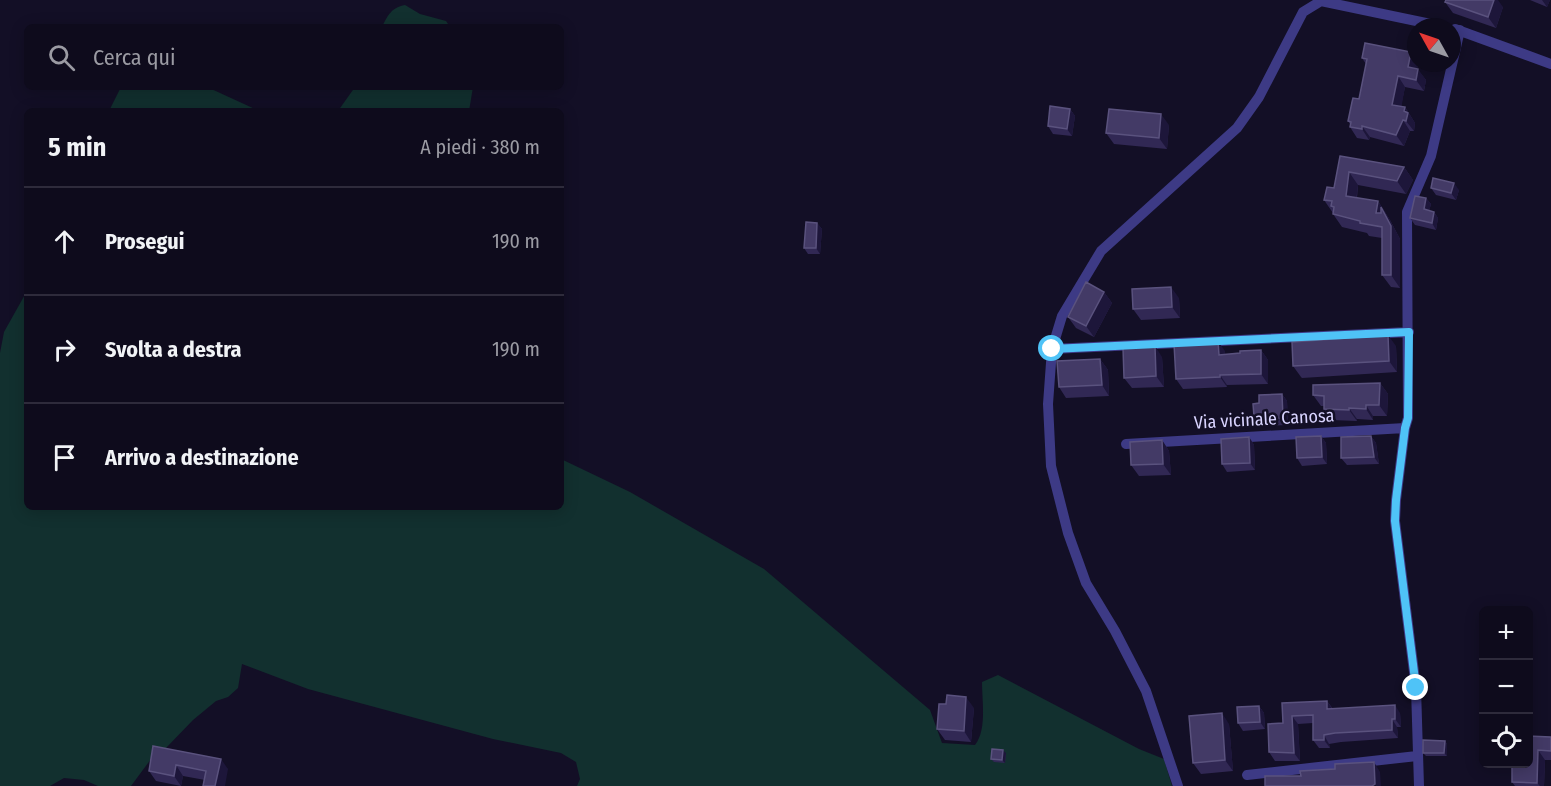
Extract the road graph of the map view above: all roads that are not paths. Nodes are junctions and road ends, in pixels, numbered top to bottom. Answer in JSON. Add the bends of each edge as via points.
{"nodes":[{"id":1,"x":1321,"y":1,"type":"edge"},
{"id":2,"x":1407,"y":19,"type":"edge"},
{"id":3,"x":1461,"y":31,"type":"edge"},
{"id":4,"x":1551,"y":63,"type":"edge"},
{"id":5,"x":1448,"y":72,"type":"edge"},
{"id":6,"x":1409,"y":332,"type":"junction"},
{"id":7,"x":1052,"y":349,"type":"junction"},
{"id":8,"x":1405,"y":428,"type":"junction"},
{"id":9,"x":1125,"y":444,"type":"dead end"},
{"id":10,"x":1417,"y":756,"type":"junction"},
{"id":11,"x":1247,"y":775,"type":"dead end"},
{"id":12,"x":1178,"y":786,"type":"edge"},
{"id":13,"x":1419,"y":786,"type":"edge"}],
"edges":[{"from":1,"to":2,"type":"street"},
{"from":1,"to":7,"type":"street","via":[[1303,12],[1250,113],[1237,128],[1101,251],[1062,316]]},
{"from":3,"to":4,"type":"street"},
{"from":5,"to":6,"type":"street","via":[[1431,156],[1407,212]]},
{"from":6,"to":7,"type":"street"},
{"from":6,"to":8,"type":"street"},
{"from":7,"to":12,"type":"street","via":[[1048,404],[1051,466],[1068,533],[1086,583],[1146,691]]},
{"from":8,"to":9,"type":"street","name":"Via vicinale Canosa"},
{"from":8,"to":10,"type":"street","via":[[1395,521],[1416,688]]},
{"from":10,"to":11,"type":"street"},
{"from":10,"to":13,"type":"street"}]}
